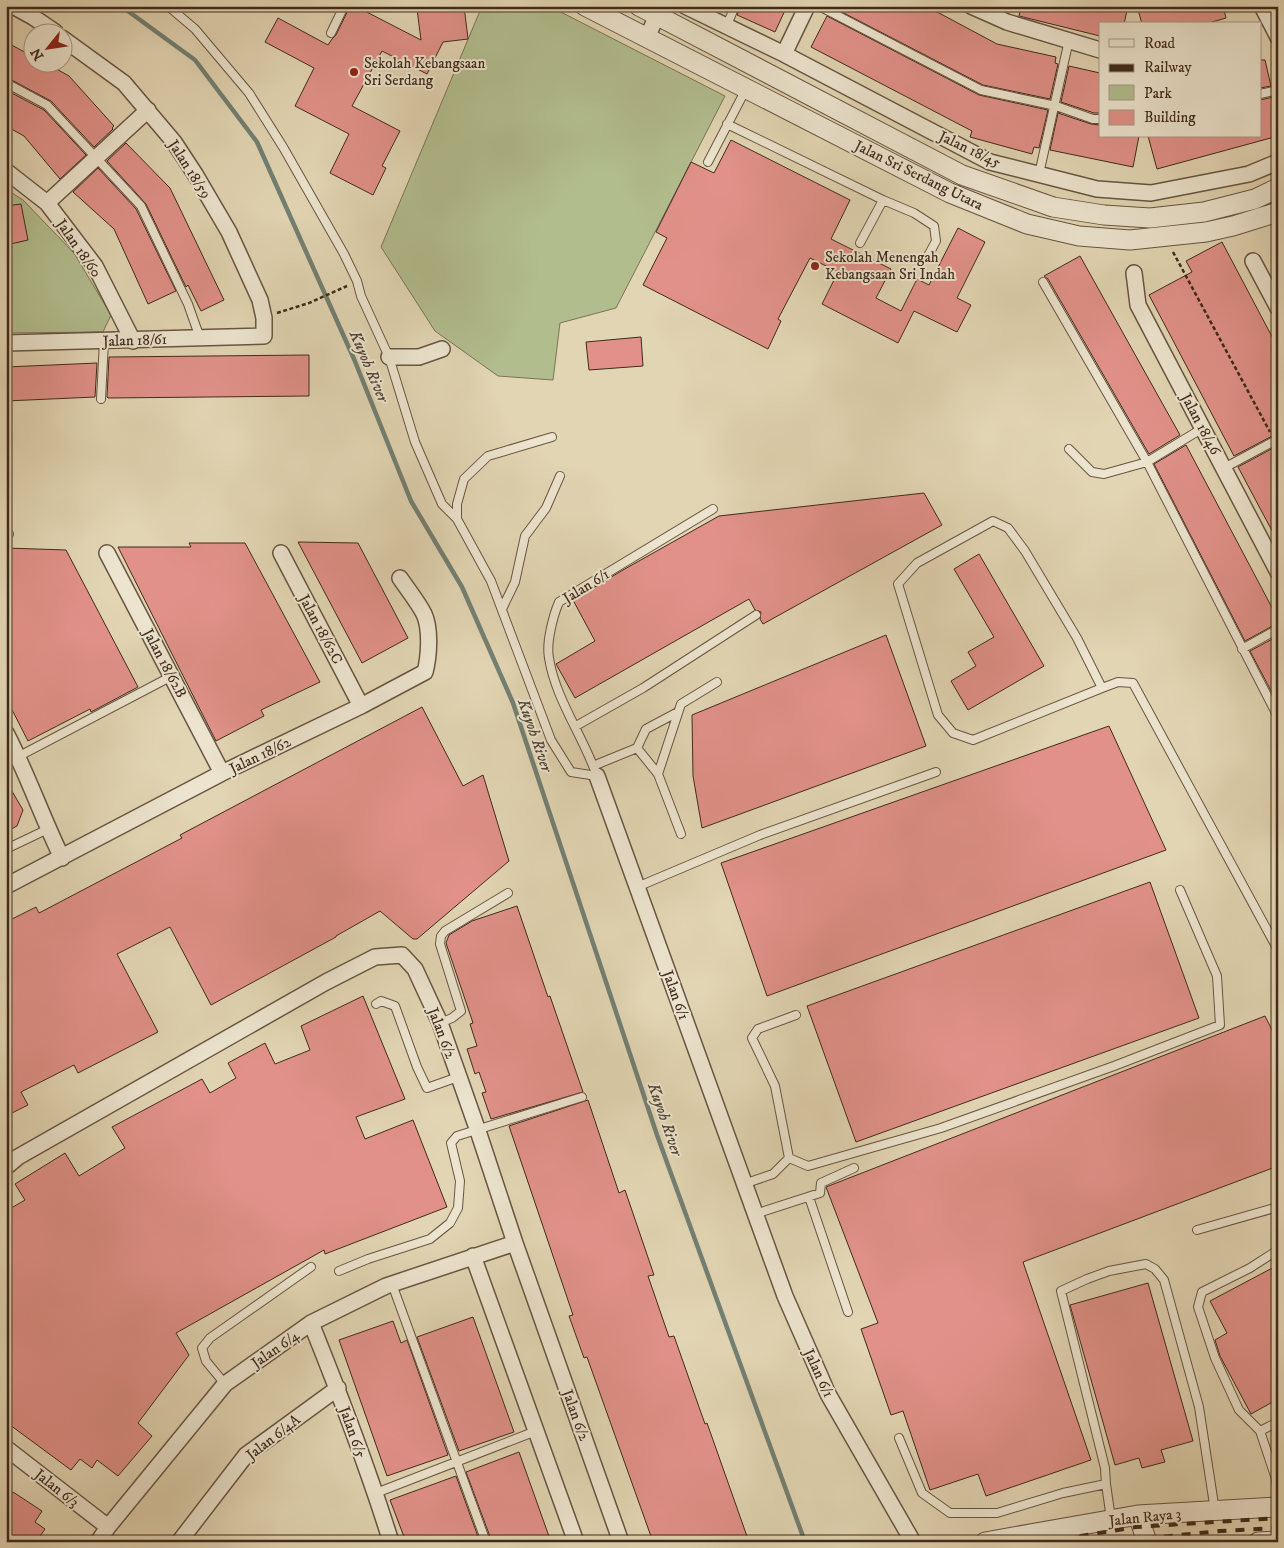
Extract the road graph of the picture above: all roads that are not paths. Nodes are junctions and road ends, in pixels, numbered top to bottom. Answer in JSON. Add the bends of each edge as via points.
{"nodes":[{"id":1,"x":13,"y":6,"type":"edge"},
{"id":2,"x":168,"y":6,"type":"edge"},
{"id":3,"x":344,"y":6,"type":"edge"},
{"id":4,"x":585,"y":6,"type":"edge"},
{"id":5,"x":639,"y":6,"type":"edge"},
{"id":6,"x":685,"y":6,"type":"edge"},
{"id":7,"x":735,"y":6,"type":"edge"},
{"id":8,"x":806,"y":6,"type":"edge"},
{"id":9,"x":819,"y":6,"type":"edge"},
{"id":10,"x":971,"y":6,"type":"edge"},
{"id":11,"x":1262,"y":6,"type":"edge"},
{"id":12,"x":659,"y":11,"type":"edge"},
{"id":13,"x":40,"y":22,"type":"edge"},
{"id":14,"x":727,"y":25,"type":"junction"},
{"id":15,"x":1270,"y":30,"type":"edge"},
{"id":16,"x":331,"y":33,"type":"dead end"},
{"id":17,"x":647,"y":38,"type":"junction"},
{"id":18,"x":1068,"y":40,"type":"junction"},
{"id":19,"x":72,"y":45,"type":"edge"},
{"id":20,"x":1099,"y":50,"type":"edge"},
{"id":21,"x":784,"y":54,"type":"junction"},
{"id":22,"x":6,"y":83,"type":"edge"},
{"id":23,"x":746,"y":89,"type":"junction"},
{"id":24,"x":1278,"y":90,"type":"edge"},
{"id":25,"x":1262,"y":94,"type":"edge"},
{"id":26,"x":1054,"y":106,"type":"junction"},
{"id":27,"x":148,"y":110,"type":"junction"},
{"id":28,"x":1099,"y":120,"type":"edge"},
{"id":29,"x":727,"y":124,"type":"junction"},
{"id":30,"x":96,"y":158,"type":"junction"},
{"id":31,"x":708,"y":162,"type":"dead end"},
{"id":32,"x":1278,"y":162,"type":"edge"},
{"id":33,"x":6,"y":171,"type":"edge"},
{"id":34,"x":1040,"y":174,"type":"junction"},
{"id":35,"x":1278,"y":188,"type":"edge"},
{"id":36,"x":883,"y":200,"type":"junction"},
{"id":37,"x":46,"y":203,"type":"junction"},
{"id":38,"x":1278,"y":212,"type":"edge"},
{"id":39,"x":860,"y":243,"type":"dead end"},
{"id":40,"x":928,"y":256,"type":"dead end"},
{"id":41,"x":1253,"y":261,"type":"dead end"},
{"id":42,"x":1134,"y":273,"type":"dead end"},
{"id":43,"x":1043,"y":282,"type":"dead end"},
{"id":44,"x":1278,"y":308,"type":"edge"},
{"id":45,"x":264,"y":336,"type":"joint"},
{"id":46,"x":200,"y":338,"type":"junction"},
{"id":47,"x":104,"y":341,"type":"junction"},
{"id":48,"x":133,"y":341,"type":"junction"},
{"id":49,"x":6,"y":343,"type":"edge"},
{"id":50,"x":442,"y":349,"type":"dead end"},
{"id":51,"x":389,"y":357,"type":"junction"},
{"id":52,"x":101,"y":399,"type":"dead end"},
{"id":53,"x":1203,"y":428,"type":"junction"},
{"id":54,"x":552,"y":437,"type":"dead end"},
{"id":55,"x":1276,"y":440,"type":"edge"},
{"id":56,"x":1069,"y":449,"type":"dead end"},
{"id":57,"x":1147,"y":462,"type":"junction"},
{"id":58,"x":1224,"y":468,"type":"junction"},
{"id":59,"x":560,"y":476,"type":"dead end"},
{"id":60,"x":713,"y":509,"type":"dead end"},
{"id":61,"x":458,"y":519,"type":"junction"},
{"id":62,"x":281,"y":553,"type":"dead end"},
{"id":63,"x":107,"y":554,"type":"dead end"},
{"id":64,"x":1278,"y":572,"type":"edge"},
{"id":65,"x":400,"y":578,"type":"dead end"},
{"id":66,"x":502,"y":609,"type":"junction"},
{"id":67,"x":756,"y":615,"type":"dead end"},
{"id":68,"x":1278,"y":629,"type":"edge"},
{"id":69,"x":1242,"y":649,"type":"junction"},
{"id":70,"x":172,"y":676,"type":"junction"},
{"id":71,"x":717,"y":682,"type":"dead end"},
{"id":72,"x":1102,"y":688,"type":"junction"},
{"id":73,"x":361,"y":706,"type":"junction"},
{"id":74,"x":678,"y":712,"type":"junction"},
{"id":75,"x":1278,"y":717,"type":"edge"},
{"id":76,"x":576,"y":726,"type":"junction"},
{"id":77,"x":6,"y":733,"type":"edge"},
{"id":78,"x":637,"y":748,"type":"junction"},
{"id":79,"x":13,"y":760,"type":"edge"},
{"id":80,"x":595,"y":771,"type":"junction"},
{"id":81,"x":936,"y":772,"type":"dead end"},
{"id":82,"x":222,"y":773,"type":"junction"},
{"id":83,"x":658,"y":774,"type":"junction"},
{"id":84,"x":48,"y":829,"type":"junction"},
{"id":85,"x":681,"y":834,"type":"dead end"},
{"id":86,"x":6,"y":849,"type":"edge"},
{"id":87,"x":62,"y":858,"type":"junction"},
{"id":88,"x":6,"y":886,"type":"edge"},
{"id":89,"x":637,"y":887,"type":"junction"},
{"id":90,"x":1180,"y":890,"type":"dead end"},
{"id":91,"x":508,"y":894,"type":"dead end"},
{"id":92,"x":1278,"y":950,"type":"edge"},
{"id":93,"x":376,"y":1004,"type":"dead end"},
{"id":94,"x":796,"y":1016,"type":"dead end"},
{"id":95,"x":440,"y":1023,"type":"junction"},
{"id":96,"x":458,"y":1077,"type":"junction"},
{"id":97,"x":582,"y":1097,"type":"dead end"},
{"id":98,"x":478,"y":1131,"type":"junction"},
{"id":99,"x":789,"y":1158,"type":"junction"},
{"id":100,"x":6,"y":1167,"type":"edge"},
{"id":101,"x":854,"y":1168,"type":"dead end"},
{"id":102,"x":744,"y":1184,"type":"junction"},
{"id":103,"x":809,"y":1197,"type":"junction"},
{"id":104,"x":1278,"y":1206,"type":"edge"},
{"id":105,"x":755,"y":1214,"type":"junction"},
{"id":106,"x":1198,"y":1230,"type":"dead end"},
{"id":107,"x":515,"y":1243,"type":"junction"},
{"id":108,"x":1278,"y":1250,"type":"edge"},
{"id":109,"x":473,"y":1256,"type":"junction"},
{"id":110,"x":311,"y":1267,"type":"dead end"},
{"id":111,"x":339,"y":1271,"type":"dead end"},
{"id":112,"x":392,"y":1284,"type":"junction"},
{"id":113,"x":848,"y":1312,"type":"dead end"},
{"id":114,"x":311,"y":1323,"type":"junction"},
{"id":115,"x":225,"y":1384,"type":"junction"},
{"id":116,"x":338,"y":1388,"type":"junction"},
{"id":117,"x":1278,"y":1422,"type":"edge"},
{"id":118,"x":536,"y":1431,"type":"junction"},
{"id":119,"x":1260,"y":1431,"type":"junction"},
{"id":120,"x":899,"y":1438,"type":"dead end"},
{"id":121,"x":6,"y":1448,"type":"edge"},
{"id":122,"x":458,"y":1462,"type":"junction"},
{"id":123,"x":1106,"y":1484,"type":"junction"},
{"id":124,"x":1277,"y":1486,"type":"edge"},
{"id":125,"x":376,"y":1493,"type":"junction"},
{"id":126,"x":1278,"y":1500,"type":"edge"},
{"id":127,"x":1278,"y":1507,"type":"edge"},
{"id":128,"x":1215,"y":1511,"type":"junction"},
{"id":129,"x":1138,"y":1515,"type":"junction"},
{"id":130,"x":1111,"y":1520,"type":"junction"},
{"id":131,"x":108,"y":1527,"type":"junction"},
{"id":132,"x":1278,"y":1541,"type":"edge"},
{"id":133,"x":98,"y":1542,"type":"edge"},
{"id":134,"x":179,"y":1542,"type":"edge"},
{"id":135,"x":391,"y":1542,"type":"edge"},
{"id":136,"x":486,"y":1542,"type":"edge"},
{"id":137,"x":576,"y":1542,"type":"edge"},
{"id":138,"x":621,"y":1542,"type":"edge"},
{"id":139,"x":913,"y":1542,"type":"edge"},
{"id":140,"x":985,"y":1542,"type":"edge"},
{"id":141,"x":1147,"y":1542,"type":"edge"},
{"id":142,"x":1258,"y":1542,"type":"edge"}],
"edges":[{"from":1,"to":13,"type":"street"},
{"from":2,"to":51,"type":"lane","via":[[195,29],[249,93],[358,281],[361,296]]},
{"from":3,"to":16,"type":"lane"},
{"from":4,"to":17,"type":"street","name":"Jalan Sri Serdang Utara"},
{"from":5,"to":12,"type":"street","name":"Jalan Sri Serdang Utara"},
{"from":6,"to":14,"type":"street","name":"Jalan 18/45"},
{"from":7,"to":14,"type":"lane"},
{"from":8,"to":21,"type":"street"},
{"from":9,"to":26,"type":"lane","via":[[981,90]]},
{"from":10,"to":18,"type":"street","via":[[1007,22]]},
{"from":11,"to":15,"type":"street"},
{"from":12,"to":17,"type":"street"},
{"from":12,"to":35,"type":"street","name":"Jalan Sri Serdang Utara","via":[[962,175],[1053,207],[1150,218],[1204,212],[1254,199]]},
{"from":14,"to":21,"type":"street","name":"Jalan 18/45"},
{"from":17,"to":23,"type":"street","name":"Jalan Sri Serdang Utara"},
{"from":18,"to":20,"type":"street"},
{"from":18,"to":26,"type":"lane"},
{"from":19,"to":27,"type":"street","name":"Jalan 18/59","via":[[124,83]]},
{"from":21,"to":34,"type":"street","name":"Jalan 18/45","via":[[990,162]]},
{"from":22,"to":30,"type":"lane","via":[[47,105]]},
{"from":23,"to":29,"type":"lane"},
{"from":23,"to":38,"type":"street","name":"Jalan Sri Serdang Utara","via":[[950,193],[1026,224],[1079,236],[1130,240],[1206,232]]},
{"from":24,"to":25,"type":"lane"},
{"from":26,"to":28,"type":"lane"},
{"from":26,"to":34,"type":"lane"},
{"from":27,"to":30,"type":"street"},
{"from":27,"to":45,"type":"street","name":"Jalan 18/59","via":[[174,142],[229,232],[260,300]]},
{"from":29,"to":31,"type":"lane"},
{"from":29,"to":36,"type":"lane"},
{"from":30,"to":37,"type":"street"},
{"from":30,"to":46,"type":"lane","via":[[141,206],[188,304]]},
{"from":32,"to":34,"type":"street","name":"Jalan 18/45","via":[[1249,174],[1150,192],[1097,189]]},
{"from":33,"to":37,"type":"street","name":"Jalan 18/60"},
{"from":36,"to":39,"type":"lane"},
{"from":36,"to":40,"type":"lane","via":[[934,226],[936,241]]},
{"from":37,"to":48,"type":"street","name":"Jalan 18/60","via":[[95,266]]},
{"from":41,"to":44,"type":"street"},
{"from":42,"to":53,"type":"street","name":"Jalan 18/46","via":[[1138,305]]},
{"from":43,"to":57,"type":"lane"},
{"from":45,"to":46,"type":"street","name":"Jalan 18/61"},
{"from":46,"to":48,"type":"street","name":"Jalan 18/61"},
{"from":47,"to":48,"type":"street","name":"Jalan 18/61"},
{"from":47,"to":49,"type":"street","name":"Jalan 18/61"},
{"from":47,"to":52,"type":"lane"},
{"from":50,"to":51,"type":"street","via":[[419,357]]},
{"from":51,"to":61,"type":"lane","via":[[416,442],[442,504]]},
{"from":53,"to":57,"type":"lane"},
{"from":53,"to":58,"type":"street","name":"Jalan 18/46"},
{"from":54,"to":61,"type":"lane","via":[[488,456],[464,478],[457,504]]},
{"from":55,"to":58,"type":"lane"},
{"from":56,"to":57,"type":"lane","via":[[1092,472],[1104,474]]},
{"from":57,"to":69,"type":"lane"},
{"from":58,"to":64,"type":"street","name":"Jalan 18/46"},
{"from":59,"to":66,"type":"lane","via":[[546,508],[525,536],[515,582]]},
{"from":60,"to":76,"type":"lane","name":"Jalan 6/1","via":[[559,602],[552,617],[548,657],[559,692]]},
{"from":61,"to":66,"type":"lane"},
{"from":62,"to":73,"type":"street","name":"Jalan 18/62C"},
{"from":63,"to":70,"type":"street","name":"Jalan 18/62B"},
{"from":65,"to":73,"type":"street","name":"Jalan 18/62","via":[[425,615],[429,644],[425,672]]},
{"from":66,"to":80,"type":"lane","via":[[551,740],[570,772]]},
{"from":67,"to":76,"type":"lane","via":[[643,688]]},
{"from":68,"to":69,"type":"lane"},
{"from":69,"to":75,"type":"lane"},
{"from":70,"to":79,"type":"lane"},
{"from":70,"to":82,"type":"street","name":"Jalan 18/62B"},
{"from":71,"to":74,"type":"lane","via":[[681,704]]},
{"from":72,"to":72,"type":"lane","via":[[973,740],[953,733],[938,715],[898,584],[917,564],[994,522],[1008,528],[1072,630]]},
{"from":72,"to":92,"type":"lane","via":[[1118,682],[1133,683]]},
{"from":73,"to":82,"type":"street","name":"Jalan 18/62"},
{"from":74,"to":78,"type":"lane","via":[[646,729]]},
{"from":74,"to":83,"type":"lane"},
{"from":76,"to":80,"type":"lane","name":"Jalan 6/1"},
{"from":77,"to":79,"type":"street"},
{"from":78,"to":80,"type":"lane"},
{"from":78,"to":83,"type":"lane"},
{"from":79,"to":84,"type":"street"},
{"from":80,"to":89,"type":"street","name":"Jalan 6/1"},
{"from":81,"to":89,"type":"lane","via":[[760,835]]},
{"from":82,"to":87,"type":"street","name":"Jalan 18/62"},
{"from":83,"to":85,"type":"lane"},
{"from":84,"to":86,"type":"lane"},
{"from":84,"to":87,"type":"street"},
{"from":87,"to":88,"type":"street","name":"Jalan 18/62"},
{"from":89,"to":102,"type":"street","name":"Jalan 6/1"},
{"from":90,"to":99,"type":"lane","via":[[1217,976],[1220,1025],[941,1128],[808,1166]]},
{"from":91,"to":95,"type":"lane","via":[[441,936],[440,944],[461,1011]]},
{"from":93,"to":96,"type":"lane","via":[[380,1001],[395,1006],[427,1088]]},
{"from":94,"to":99,"type":"lane","via":[[758,1029],[752,1038],[775,1086]]},
{"from":95,"to":96,"type":"street","name":"Jalan 6/2"},
{"from":95,"to":100,"type":"street","name":"Jalan 6/2","via":[[415,969],[402,955],[374,957],[317,986],[18,1157]]},
{"from":96,"to":98,"type":"street","name":"Jalan 6/2"},
{"from":97,"to":98,"type":"lane"},
{"from":98,"to":107,"type":"street","name":"Jalan 6/2"},
{"from":98,"to":111,"type":"lane","via":[[457,1136],[451,1143],[460,1180],[458,1208],[450,1223],[430,1239]]},
{"from":99,"to":102,"type":"lane","via":[[773,1174]]},
{"from":101,"to":103,"type":"lane","via":[[821,1183],[820,1193]]},
{"from":102,"to":105,"type":"street","name":"Jalan 6/1"},
{"from":103,"to":105,"type":"lane"},
{"from":103,"to":113,"type":"lane"},
{"from":104,"to":106,"type":"lane"},
{"from":105,"to":139,"type":"street","name":"Jalan 6/1","via":[[785,1296],[828,1394]]},
{"from":107,"to":109,"type":"street","name":"Jalan 6/4"},
{"from":107,"to":138,"type":"street","name":"Jalan 6/2"},
{"from":108,"to":119,"type":"lane","via":[[1202,1292],[1198,1307],[1215,1358],[1239,1410]]},
{"from":109,"to":112,"type":"street","name":"Jalan 6/4"},
{"from":109,"to":118,"type":"street"},
{"from":110,"to":115,"type":"lane","via":[[210,1338],[202,1348],[206,1362]]},
{"from":112,"to":114,"type":"street","name":"Jalan 6/4"},
{"from":112,"to":122,"type":"lane"},
{"from":114,"to":115,"type":"street","name":"Jalan 6/4"},
{"from":114,"to":116,"type":"street","name":"Jalan 6/5"},
{"from":115,"to":131,"type":"street","name":"Jalan 6/4"},
{"from":116,"to":125,"type":"street","name":"Jalan 6/5"},
{"from":116,"to":134,"type":"street","name":"Jalan 6/4A","via":[[246,1456]]},
{"from":117,"to":119,"type":"lane"},
{"from":118,"to":122,"type":"lane"},
{"from":118,"to":137,"type":"street"},
{"from":119,"to":124,"type":"lane"},
{"from":120,"to":123,"type":"lane","via":[[922,1493],[950,1513],[997,1513],[1062,1493]]},
{"from":121,"to":131,"type":"street","name":"Jalan 6/3"},
{"from":122,"to":125,"type":"lane"},
{"from":122,"to":136,"type":"lane"},
{"from":123,"to":128,"type":"lane","via":[[1106,1468],[1061,1291],[1109,1271],[1146,1264],[1164,1280],[1199,1407]]},
{"from":123,"to":130,"type":"lane"},
{"from":124,"to":126,"type":"lane"},
{"from":125,"to":135,"type":"street","name":"Jalan 6/5"},
{"from":127,"to":128,"type":"street","name":"Jalan Raya 3"},
{"from":128,"to":129,"type":"street","name":"Jalan Raya 3"},
{"from":129,"to":130,"type":"street","name":"Jalan Raya 3"},
{"from":129,"to":141,"type":"street"},
{"from":130,"to":140,"type":"street","name":"Jalan Raya 3"},
{"from":131,"to":133,"type":"street","name":"Jalan 6/4"},
{"from":132,"to":142,"type":"street"}]}
